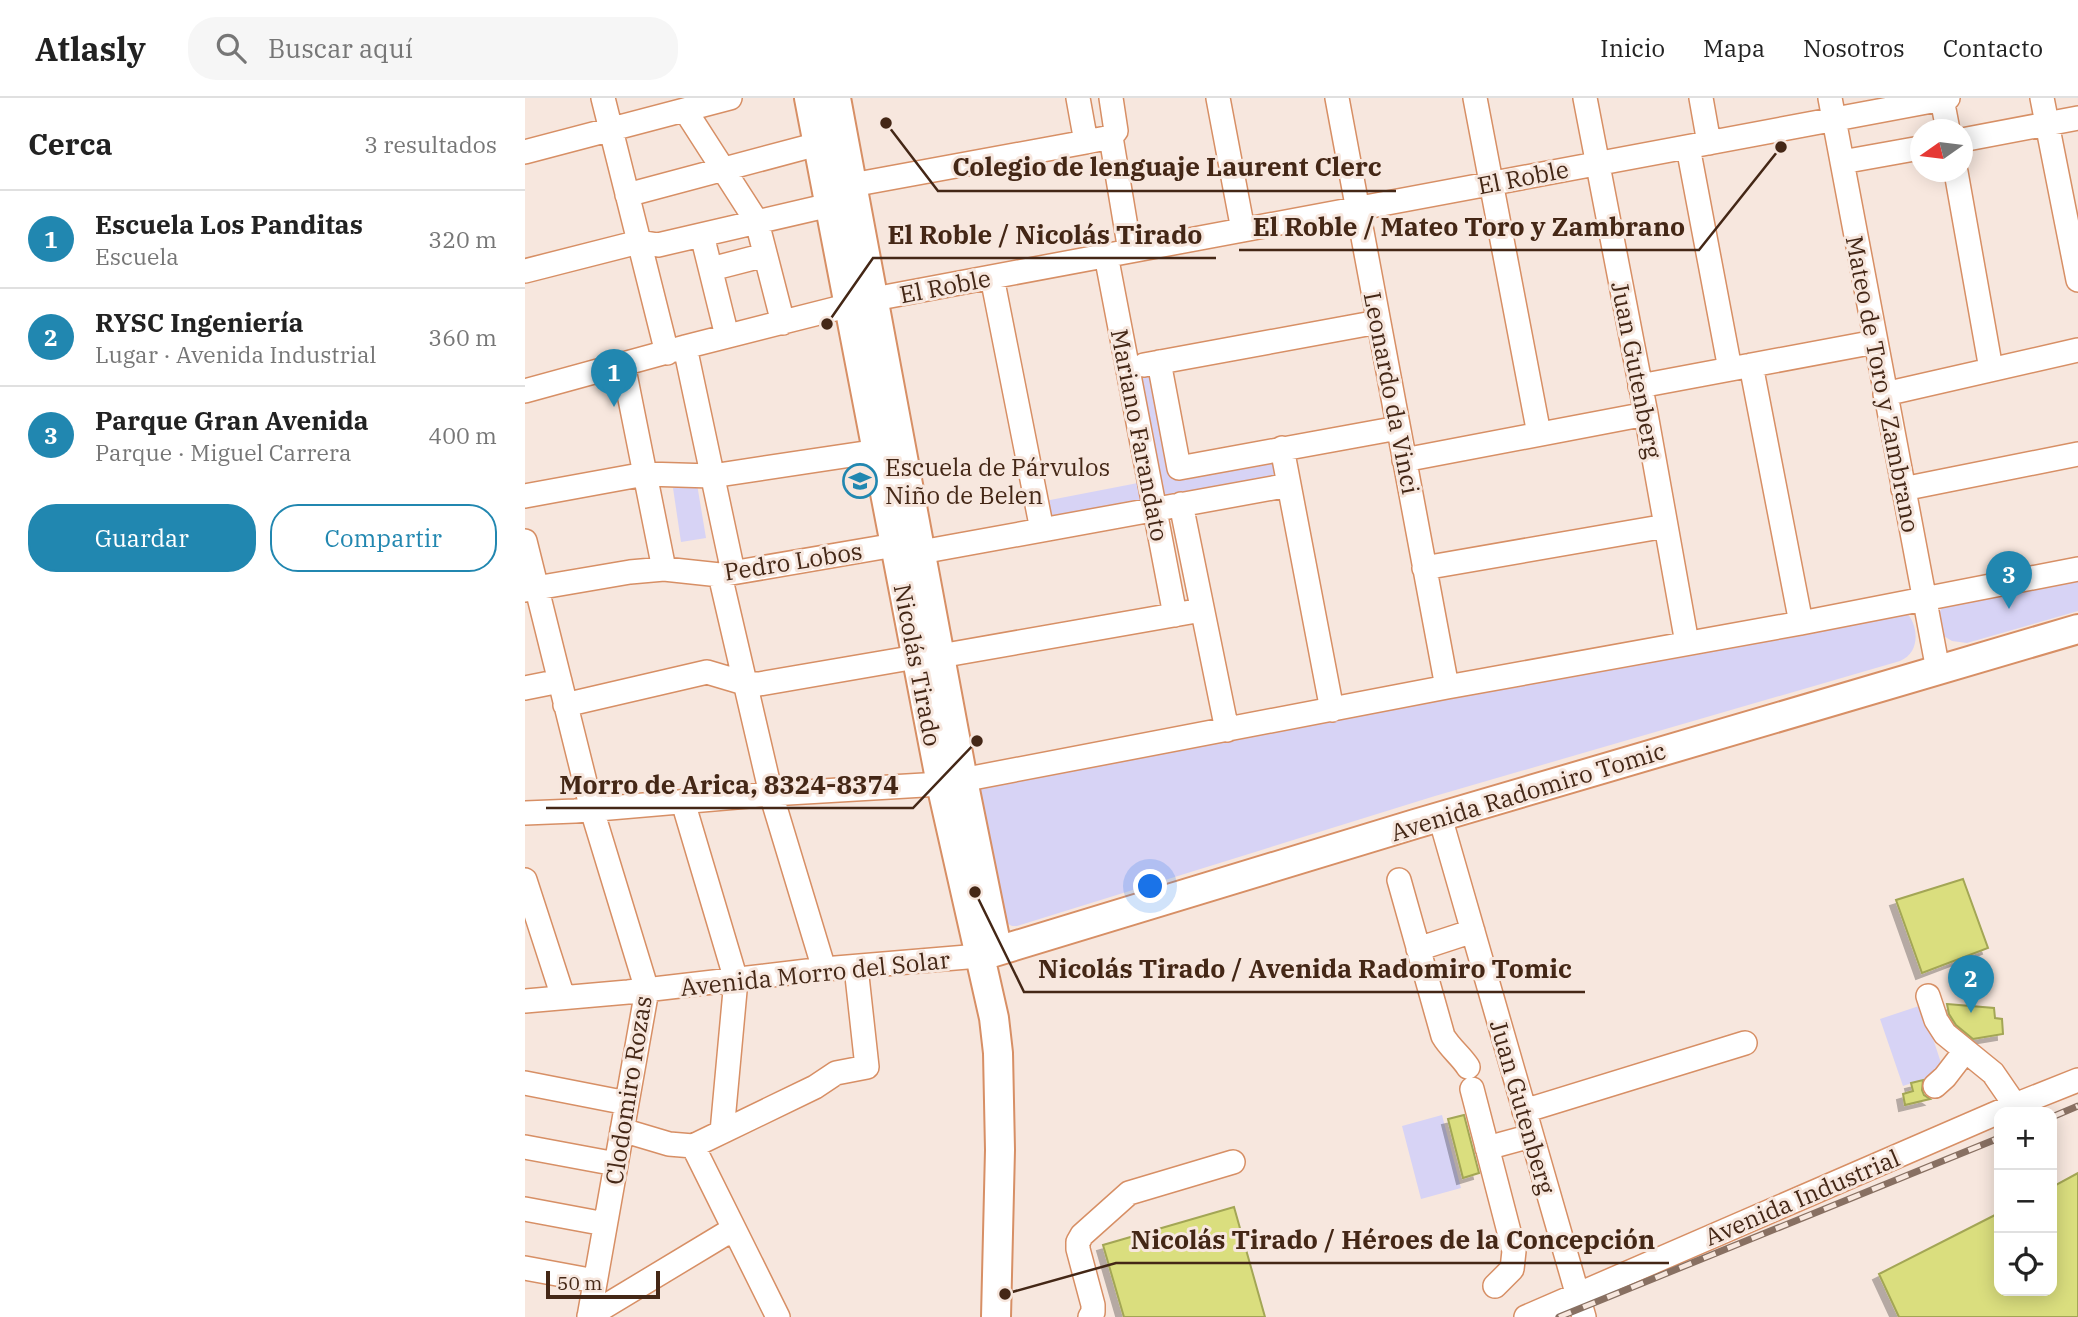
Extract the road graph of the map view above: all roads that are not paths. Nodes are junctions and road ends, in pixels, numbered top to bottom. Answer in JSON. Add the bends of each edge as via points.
{"nodes":[{"id":1,"x":603,"y":98,"type":"edge"},
{"id":2,"x":809,"y":98,"type":"edge"},
{"id":3,"x":836,"y":98,"type":"edge"},
{"id":4,"x":1078,"y":98,"type":"edge"},
{"id":5,"x":1111,"y":98,"type":"edge"},
{"id":6,"x":1218,"y":98,"type":"edge"},
{"id":7,"x":1337,"y":98,"type":"edge"},
{"id":8,"x":1475,"y":98,"type":"edge"},
{"id":9,"x":1585,"y":98,"type":"edge"},
{"id":10,"x":1701,"y":98,"type":"edge"},
{"id":11,"x":2042,"y":98,"type":"edge"},
{"id":12,"x":1945,"y":99,"type":"edge"},
{"id":13,"x":718,"y":100,"type":"edge"},
{"id":14,"x":1832,"y":109,"type":"edge"},
{"id":15,"x":685,"y":110,"type":"junction"},
{"id":16,"x":2078,"y":118,"type":"edge"},
{"id":17,"x":1947,"y":119,"type":"edge"},
{"id":18,"x":2048,"y":124,"type":"junction"},
{"id":19,"x":611,"y":129,"type":"junction"},
{"id":20,"x":1111,"y":137,"type":"junction"},
{"id":21,"x":1973,"y":138,"type":"edge"},
{"id":22,"x":1086,"y":142,"type":"junction"},
{"id":23,"x":818,"y":144,"type":"junction"},
{"id":24,"x":1699,"y":145,"type":"junction"},
{"id":25,"x":1910,"y":150,"type":"edge"},
{"id":26,"x":525,"y":152,"type":"edge"},
{"id":27,"x":1842,"y":162,"type":"junction"},
{"id":28,"x":1598,"y":163,"type":"junction"},
{"id":29,"x":724,"y":170,"type":"junction"},
{"id":30,"x":1958,"y":182,"type":"edge"},
{"id":31,"x":1491,"y":183,"type":"junction"},
{"id":32,"x":852,"y":185,"type":"junction"},
{"id":33,"x":627,"y":195,"type":"junction"},
{"id":34,"x":830,"y":205,"type":"junction"},
{"id":35,"x":1357,"y":208,"type":"junction"},
{"id":36,"x":757,"y":222,"type":"junction"},
{"id":37,"x":2073,"y":225,"type":"edge"},
{"id":38,"x":1243,"y":230,"type":"junction"},
{"id":39,"x":702,"y":235,"type":"junction"},
{"id":40,"x":639,"y":242,"type":"junction"},
{"id":41,"x":1130,"y":251,"type":"junction"},
{"id":42,"x":765,"y":255,"type":"junction"},
{"id":43,"x":1107,"y":255,"type":"junction"},
{"id":44,"x":711,"y":269,"type":"junction"},
{"id":45,"x":525,"y":271,"type":"edge"},
{"id":46,"x":992,"y":277,"type":"junction"},
{"id":47,"x":2078,"y":280,"type":"edge"},
{"id":48,"x":861,"y":302,"type":"junction"},
{"id":49,"x":1378,"y":322,"type":"junction"},
{"id":50,"x":783,"y":323,"type":"junction"},
{"id":51,"x":727,"y":336,"type":"junction"},
{"id":52,"x":1875,"y":342,"type":"junction"},
{"id":53,"x":676,"y":350,"type":"junction"},
{"id":54,"x":2078,"y":350,"type":"edge"},
{"id":55,"x":1159,"y":362,"type":"junction"},
{"id":56,"x":623,"y":365,"type":"junction"},
{"id":57,"x":1741,"y":367,"type":"junction"},
{"id":58,"x":1127,"y":368,"type":"junction"},
{"id":59,"x":1991,"y":369,"type":"junction"},
{"id":60,"x":1640,"y":386,"type":"junction"},
{"id":61,"x":525,"y":391,"type":"edge"},
{"id":62,"x":1885,"y":394,"type":"junction"},
{"id":63,"x":1646,"y":414,"type":"junction"},
{"id":64,"x":1398,"y":428,"type":"junction"},
{"id":65,"x":1539,"y":434,"type":"junction"},
{"id":66,"x":1282,"y":448,"type":"junction"},
{"id":67,"x":878,"y":451,"type":"junction"},
{"id":68,"x":2078,"y":454,"type":"edge"},
{"id":69,"x":1404,"y":460,"type":"junction"},
{"id":70,"x":645,"y":474,"type":"junction"},
{"id":71,"x":712,"y":476,"type":"junction"},
{"id":72,"x":1289,"y":485,"type":"junction"},
{"id":73,"x":1903,"y":489,"type":"junction"},
{"id":74,"x":525,"y":496,"type":"edge"},
{"id":75,"x":1181,"y":505,"type":"junction"},
{"id":76,"x":1154,"y":509,"type":"junction"},
{"id":77,"x":1666,"y":526,"type":"junction"},
{"id":78,"x":1042,"y":530,"type":"junction"},
{"id":79,"x":525,"y":541,"type":"edge"},
{"id":80,"x":908,"y":548,"type":"junction"},
{"id":81,"x":1424,"y":568,"type":"junction"},
{"id":82,"x":664,"y":569,"type":"junction"},
{"id":83,"x":2078,"y":569,"type":"edge"},
{"id":84,"x":726,"y":574,"type":"junction"},
{"id":85,"x":531,"y":589,"type":"edge"},
{"id":86,"x":1923,"y":599,"type":"junction"},
{"id":87,"x":1202,"y":610,"type":"junction"},
{"id":88,"x":1175,"y":614,"type":"junction"},
{"id":89,"x":1801,"y":623,"type":"junction"},
{"id":90,"x":2078,"y":629,"type":"edge"},
{"id":91,"x":1687,"y":643,"type":"junction"},
{"id":92,"x":928,"y":656,"type":"junction"},
{"id":93,"x":1938,"y":670,"type":"junction"},
{"id":94,"x":560,"y":681,"type":"junction"},
{"id":95,"x":744,"y":683,"type":"junction"},
{"id":96,"x":1447,"y":687,"type":"junction"},
{"id":97,"x":525,"y":688,"type":"edge"},
{"id":98,"x":565,"y":705,"type":"junction"},
{"id":99,"x":1332,"y":709,"type":"junction"},
{"id":100,"x":1227,"y":730,"type":"junction"},
{"id":101,"x":952,"y":782,"type":"junction"},
{"id":102,"x":771,"y":794,"type":"junction"},
{"id":103,"x":683,"y":802,"type":"junction"},
{"id":104,"x":591,"y":810,"type":"junction"},
{"id":105,"x":525,"y":813,"type":"edge"},
{"id":106,"x":1440,"y":817,"type":"junction"},
{"id":107,"x":525,"y":880,"type":"edge"},
{"id":108,"x":1399,"y":880,"type":"dead end"},
{"id":109,"x":1473,"y":931,"type":"junction"},
{"id":110,"x":1418,"y":949,"type":"junction"},
{"id":111,"x":988,"y":953,"type":"junction"},
{"id":112,"x":856,"y":967,"type":"junction"},
{"id":113,"x":824,"y":970,"type":"junction"},
{"id":114,"x":736,"y":980,"type":"junction"},
{"id":115,"x":647,"y":990,"type":"junction"},
{"id":116,"x":1928,"y":996,"type":"dead end"},
{"id":117,"x":563,"y":998,"type":"junction"},
{"id":118,"x":525,"y":1001,"type":"edge"},
{"id":119,"x":1745,"y":1043,"type":"dead end"},
{"id":120,"x":1965,"y":1051,"type":"junction"},
{"id":121,"x":2078,"y":1080,"type":"edge"},
{"id":122,"x":525,"y":1083,"type":"edge"},
{"id":123,"x":1935,"y":1086,"type":"dead end"},
{"id":124,"x":627,"y":1103,"type":"junction"},
{"id":125,"x":2015,"y":1105,"type":"junction"},
{"id":126,"x":1524,"y":1111,"type":"junction"},
{"id":127,"x":622,"y":1130,"type":"junction"},
{"id":128,"x":722,"y":1132,"type":"junction"},
{"id":129,"x":1531,"y":1136,"type":"junction"},
{"id":130,"x":693,"y":1146,"type":"junction"},
{"id":131,"x":525,"y":1147,"type":"edge"},
{"id":132,"x":1487,"y":1148,"type":"junction"},
{"id":133,"x":1233,"y":1162,"type":"dead end"},
{"id":134,"x":616,"y":1164,"type":"junction"},
{"id":135,"x":525,"y":1209,"type":"edge"},
{"id":136,"x":605,"y":1224,"type":"junction"},
{"id":137,"x":736,"y":1234,"type":"junction"},
{"id":138,"x":525,"y":1268,"type":"edge"},
{"id":139,"x":595,"y":1281,"type":"junction"},
{"id":140,"x":1495,"y":1286,"type":"dead end"},
{"id":141,"x":1577,"y":1295,"type":"junction"},
{"id":142,"x":589,"y":1316,"type":"edge"},
{"id":143,"x":778,"y":1317,"type":"edge"},
{"id":144,"x":996,"y":1317,"type":"edge"},
{"id":145,"x":1011,"y":1317,"type":"edge"},
{"id":146,"x":1090,"y":1317,"type":"edge"},
{"id":147,"x":1526,"y":1317,"type":"edge"},
{"id":148,"x":1584,"y":1317,"type":"edge"}],
"edges":[{"from":1,"to":19,"type":"street"},
{"from":2,"to":23,"type":"main road","name":"Nicolás Tirado"},
{"from":3,"to":32,"type":"main road","name":"Nicolás Tirado"},
{"from":4,"to":22,"type":"street"},
{"from":5,"to":20,"type":"street","via":[[1116,131]]},
{"from":6,"to":38,"type":"street"},
{"from":7,"to":35,"type":"street","name":"Leonardo da Vinci"},
{"from":8,"to":31,"type":"street"},
{"from":9,"to":28,"type":"street","name":"Juan Gutenberg"},
{"from":10,"to":24,"type":"street"},
{"from":11,"to":18,"type":"street"},
{"from":12,"to":14,"type":"street","name":"El Roble"},
{"from":12,"to":17,"type":"street"},
{"from":13,"to":15,"type":"street"},
{"from":14,"to":24,"type":"street","name":"El Roble"},
{"from":14,"to":27,"type":"street","name":"Mateo de Toro y Zambrano"},
{"from":15,"to":19,"type":"street"},
{"from":15,"to":29,"type":"street"},
{"from":16,"to":18,"type":"street"},
{"from":18,"to":21,"type":"street"},
{"from":18,"to":37,"type":"street"},
{"from":19,"to":26,"type":"street"},
{"from":19,"to":33,"type":"street"},
{"from":20,"to":22,"type":"street"},
{"from":20,"to":41,"type":"street"},
{"from":22,"to":32,"type":"street"},
{"from":23,"to":29,"type":"street"},
{"from":23,"to":34,"type":"main road","name":"Nicolás Tirado"},
{"from":24,"to":28,"type":"street","name":"El Roble"},
{"from":24,"to":57,"type":"street"},
{"from":25,"to":27,"type":"street"},
{"from":27,"to":52,"type":"street","name":"Mateo de Toro y Zambrano"},
{"from":28,"to":31,"type":"street","name":"El Roble"},
{"from":28,"to":60,"type":"street","name":"Juan Gutenberg"},
{"from":29,"to":33,"type":"street"},
{"from":29,"to":36,"type":"street"},
{"from":30,"to":59,"type":"street"},
{"from":31,"to":35,"type":"street","name":"El Roble"},
{"from":31,"to":65,"type":"street"},
{"from":32,"to":48,"type":"main road","name":"Nicolás Tirado"},
{"from":33,"to":40,"type":"street"},
{"from":34,"to":36,"type":"street"},
{"from":34,"to":48,"type":"main road","name":"Nicolás Tirado"},
{"from":35,"to":38,"type":"street","name":"El Roble"},
{"from":35,"to":49,"type":"street","name":"Leonardo da Vinci"},
{"from":36,"to":39,"type":"street"},
{"from":36,"to":42,"type":"street"},
{"from":37,"to":47,"type":"street"},
{"from":38,"to":41,"type":"street","name":"El Roble"},
{"from":39,"to":40,"type":"street","via":[[659,245]]},
{"from":39,"to":44,"type":"street"},
{"from":40,"to":45,"type":"street"},
{"from":40,"to":53,"type":"street"},
{"from":41,"to":43,"type":"street","name":"El Roble"},
{"from":42,"to":44,"type":"street"},
{"from":42,"to":50,"type":"street"},
{"from":43,"to":46,"type":"street","name":"El Roble"},
{"from":43,"to":58,"type":"street","name":"Mariano Farandato"},
{"from":44,"to":51,"type":"street"},
{"from":46,"to":48,"type":"street","name":"El Roble"},
{"from":46,"to":78,"type":"street"},
{"from":48,"to":50,"type":"street","name":"El Roble"},
{"from":48,"to":67,"type":"main road","name":"Nicolás Tirado"},
{"from":48,"to":80,"type":"main road","name":"Nicolás Tirado"},
{"from":49,"to":55,"type":"street"},
{"from":49,"to":64,"type":"street","name":"Leonardo da Vinci"},
{"from":50,"to":51,"type":"street","name":"El Roble"},
{"from":51,"to":53,"type":"street","name":"El Roble"},
{"from":52,"to":57,"type":"street"},
{"from":52,"to":62,"type":"street","name":"Mateo de Toro y Zambrano"},
{"from":53,"to":56,"type":"street","name":"El Roble"},
{"from":53,"to":71,"type":"street"},
{"from":54,"to":59,"type":"street"},
{"from":55,"to":58,"type":"street"},
{"from":55,"to":66,"type":"street","name":"Mariano Farandato","via":[[1179,468]]},
{"from":56,"to":61,"type":"street","name":"El Roble"},
{"from":56,"to":70,"type":"street"},
{"from":57,"to":60,"type":"street"},
{"from":57,"to":89,"type":"street"},
{"from":58,"to":76,"type":"street","name":"Mariano Farandato"},
{"from":59,"to":62,"type":"street"},
{"from":60,"to":63,"type":"street","name":"Juan Gutenberg"},
{"from":62,"to":73,"type":"street","name":"Mateo de Toro y Zambrano"},
{"from":63,"to":65,"type":"street"},
{"from":63,"to":77,"type":"street","name":"Juan Gutenberg"},
{"from":64,"to":66,"type":"street"},
{"from":64,"to":69,"type":"street","name":"Leonardo da Vinci"},
{"from":65,"to":69,"type":"street"},
{"from":66,"to":72,"type":"street"},
{"from":67,"to":71,"type":"street"},
{"from":67,"to":80,"type":"main road","name":"Nicolás Tirado"},
{"from":68,"to":73,"type":"street"},
{"from":69,"to":81,"type":"street","name":"Leonardo da Vinci"},
{"from":70,"to":71,"type":"street"},
{"from":70,"to":74,"type":"street"},
{"from":70,"to":82,"type":"street"},
{"from":71,"to":84,"type":"street"},
{"from":72,"to":75,"type":"street","name":"Pedro Lobos"},
{"from":72,"to":99,"type":"street"},
{"from":73,"to":86,"type":"street","name":"Mateo de Toro y Zambrano"},
{"from":75,"to":76,"type":"street","name":"Pedro Lobos"},
{"from":75,"to":87,"type":"street","name":"Mariano Farandato"},
{"from":76,"to":78,"type":"street","name":"Pedro Lobos"},
{"from":76,"to":88,"type":"street","name":"Mariano Farandato"},
{"from":77,"to":81,"type":"street"},
{"from":77,"to":91,"type":"street","name":"Juan Gutenberg"},
{"from":78,"to":80,"type":"street","name":"Pedro Lobos"},
{"from":79,"to":85,"type":"street","name":"Clodomiro Rozas"},
{"from":80,"to":84,"type":"street","name":"Pedro Lobos"},
{"from":80,"to":92,"type":"main road","name":"Nicolás Tirado"},
{"from":81,"to":96,"type":"street","name":"Leonardo da Vinci"},
{"from":82,"to":84,"type":"street","name":"Pedro Lobos"},
{"from":82,"to":85,"type":"street","name":"Pedro Lobos"},
{"from":83,"to":86,"type":"street"},
{"from":84,"to":95,"type":"street"},
{"from":85,"to":94,"type":"street","name":"Clodomiro Rozas"},
{"from":86,"to":89,"type":"street"},
{"from":86,"to":93,"type":"street","name":"Mateo de Toro y Zambrano"},
{"from":87,"to":88,"type":"street"},
{"from":87,"to":100,"type":"street","name":"Mariano Farandato"},
{"from":88,"to":92,"type":"street"},
{"from":89,"to":91,"type":"street"},
{"from":90,"to":93,"type":"main road","name":"Avenida Radomiro Tomic"},
{"from":91,"to":96,"type":"street"},
{"from":92,"to":95,"type":"street"},
{"from":92,"to":101,"type":"main road","name":"Nicolás Tirado"},
{"from":93,"to":106,"type":"main road","name":"Avenida Radomiro Tomic"},
{"from":94,"to":97,"type":"street"},
{"from":94,"to":98,"type":"street","name":"Clodomiro Rozas"},
{"from":95,"to":98,"type":"street","via":[[707,672]]},
{"from":95,"to":102,"type":"street"},
{"from":96,"to":99,"type":"street"},
{"from":98,"to":104,"type":"street","name":"Clodomiro Rozas"},
{"from":99,"to":100,"type":"street"},
{"from":100,"to":101,"type":"street"},
{"from":101,"to":102,"type":"street"},
{"from":101,"to":111,"type":"main road","name":"Nicolás Tirado"},
{"from":102,"to":103,"type":"street"},
{"from":102,"to":113,"type":"street"},
{"from":103,"to":104,"type":"street"},
{"from":103,"to":114,"type":"street"},
{"from":104,"to":105,"type":"street"},
{"from":104,"to":115,"type":"street","name":"Clodomiro Rozas"},
{"from":106,"to":109,"type":"street","name":"Juan Gutenberg"},
{"from":106,"to":111,"type":"main road","name":"Avenida Radomiro Tomic"},
{"from":107,"to":117,"type":"street"},
{"from":108,"to":110,"type":"street"},
{"from":109,"to":110,"type":"street"},
{"from":109,"to":126,"type":"street","name":"Juan Gutenberg"},
{"from":110,"to":132,"type":"street","via":[[1443,1037],[1463,1059],[1470,1078]]},
{"from":111,"to":112,"type":"street","name":"Avenida Morro del Solar"},
{"from":111,"to":144,"type":"main road","name":"Nicolás Tirado","via":[[998,1053]]},
{"from":111,"to":145,"type":"main road","name":"Nicolás Tirado","via":[[1011,1024],[1014,1059]]},
{"from":112,"to":113,"type":"street","name":"Avenida Morro del Solar"},
{"from":112,"to":128,"type":"street","via":[[867,1067],[836,1073]]},
{"from":113,"to":114,"type":"street","name":"Avenida Morro del Solar"},
{"from":114,"to":115,"type":"street","name":"Avenida Morro del Solar"},
{"from":114,"to":128,"type":"street"},
{"from":115,"to":117,"type":"street","name":"Avenida Morro del Solar"},
{"from":115,"to":124,"type":"street","name":"Clodomiro Rozas"},
{"from":116,"to":120,"type":"street","via":[[1945,1034]]},
{"from":117,"to":118,"type":"street","name":"Avenida Morro del Solar"},
{"from":119,"to":126,"type":"street"},
{"from":120,"to":123,"type":"street"},
{"from":120,"to":125,"type":"street","via":[[1993,1073]]},
{"from":121,"to":125,"type":"street","name":"Avenida Industrial"},
{"from":122,"to":124,"type":"street"},
{"from":124,"to":127,"type":"street","name":"Clodomiro Rozas"},
{"from":125,"to":141,"type":"street","name":"Avenida Industrial"},
{"from":126,"to":129,"type":"street","name":"Juan Gutenberg"},
{"from":127,"to":130,"type":"street"},
{"from":127,"to":134,"type":"street","name":"Clodomiro Rozas"},
{"from":128,"to":130,"type":"street"},
{"from":129,"to":132,"type":"street"},
{"from":129,"to":141,"type":"street","name":"Juan Gutenberg"},
{"from":130,"to":137,"type":"street"},
{"from":131,"to":134,"type":"street"},
{"from":132,"to":140,"type":"street","via":[[1514,1251],[1512,1269]]},
{"from":133,"to":146,"type":"street","via":[[1135,1190],[1081,1235],[1077,1242],[1093,1305]]},
{"from":134,"to":136,"type":"street","name":"Clodomiro Rozas"},
{"from":135,"to":136,"type":"street"},
{"from":136,"to":139,"type":"street","name":"Clodomiro Rozas"},
{"from":137,"to":142,"type":"street","via":[[725,1234]]},
{"from":137,"to":143,"type":"street"},
{"from":138,"to":139,"type":"street"},
{"from":139,"to":142,"type":"street","name":"Clodomiro Rozas"},
{"from":141,"to":147,"type":"street","name":"Avenida Industrial"},
{"from":141,"to":148,"type":"street","name":"Juan Gutenberg"}]}
